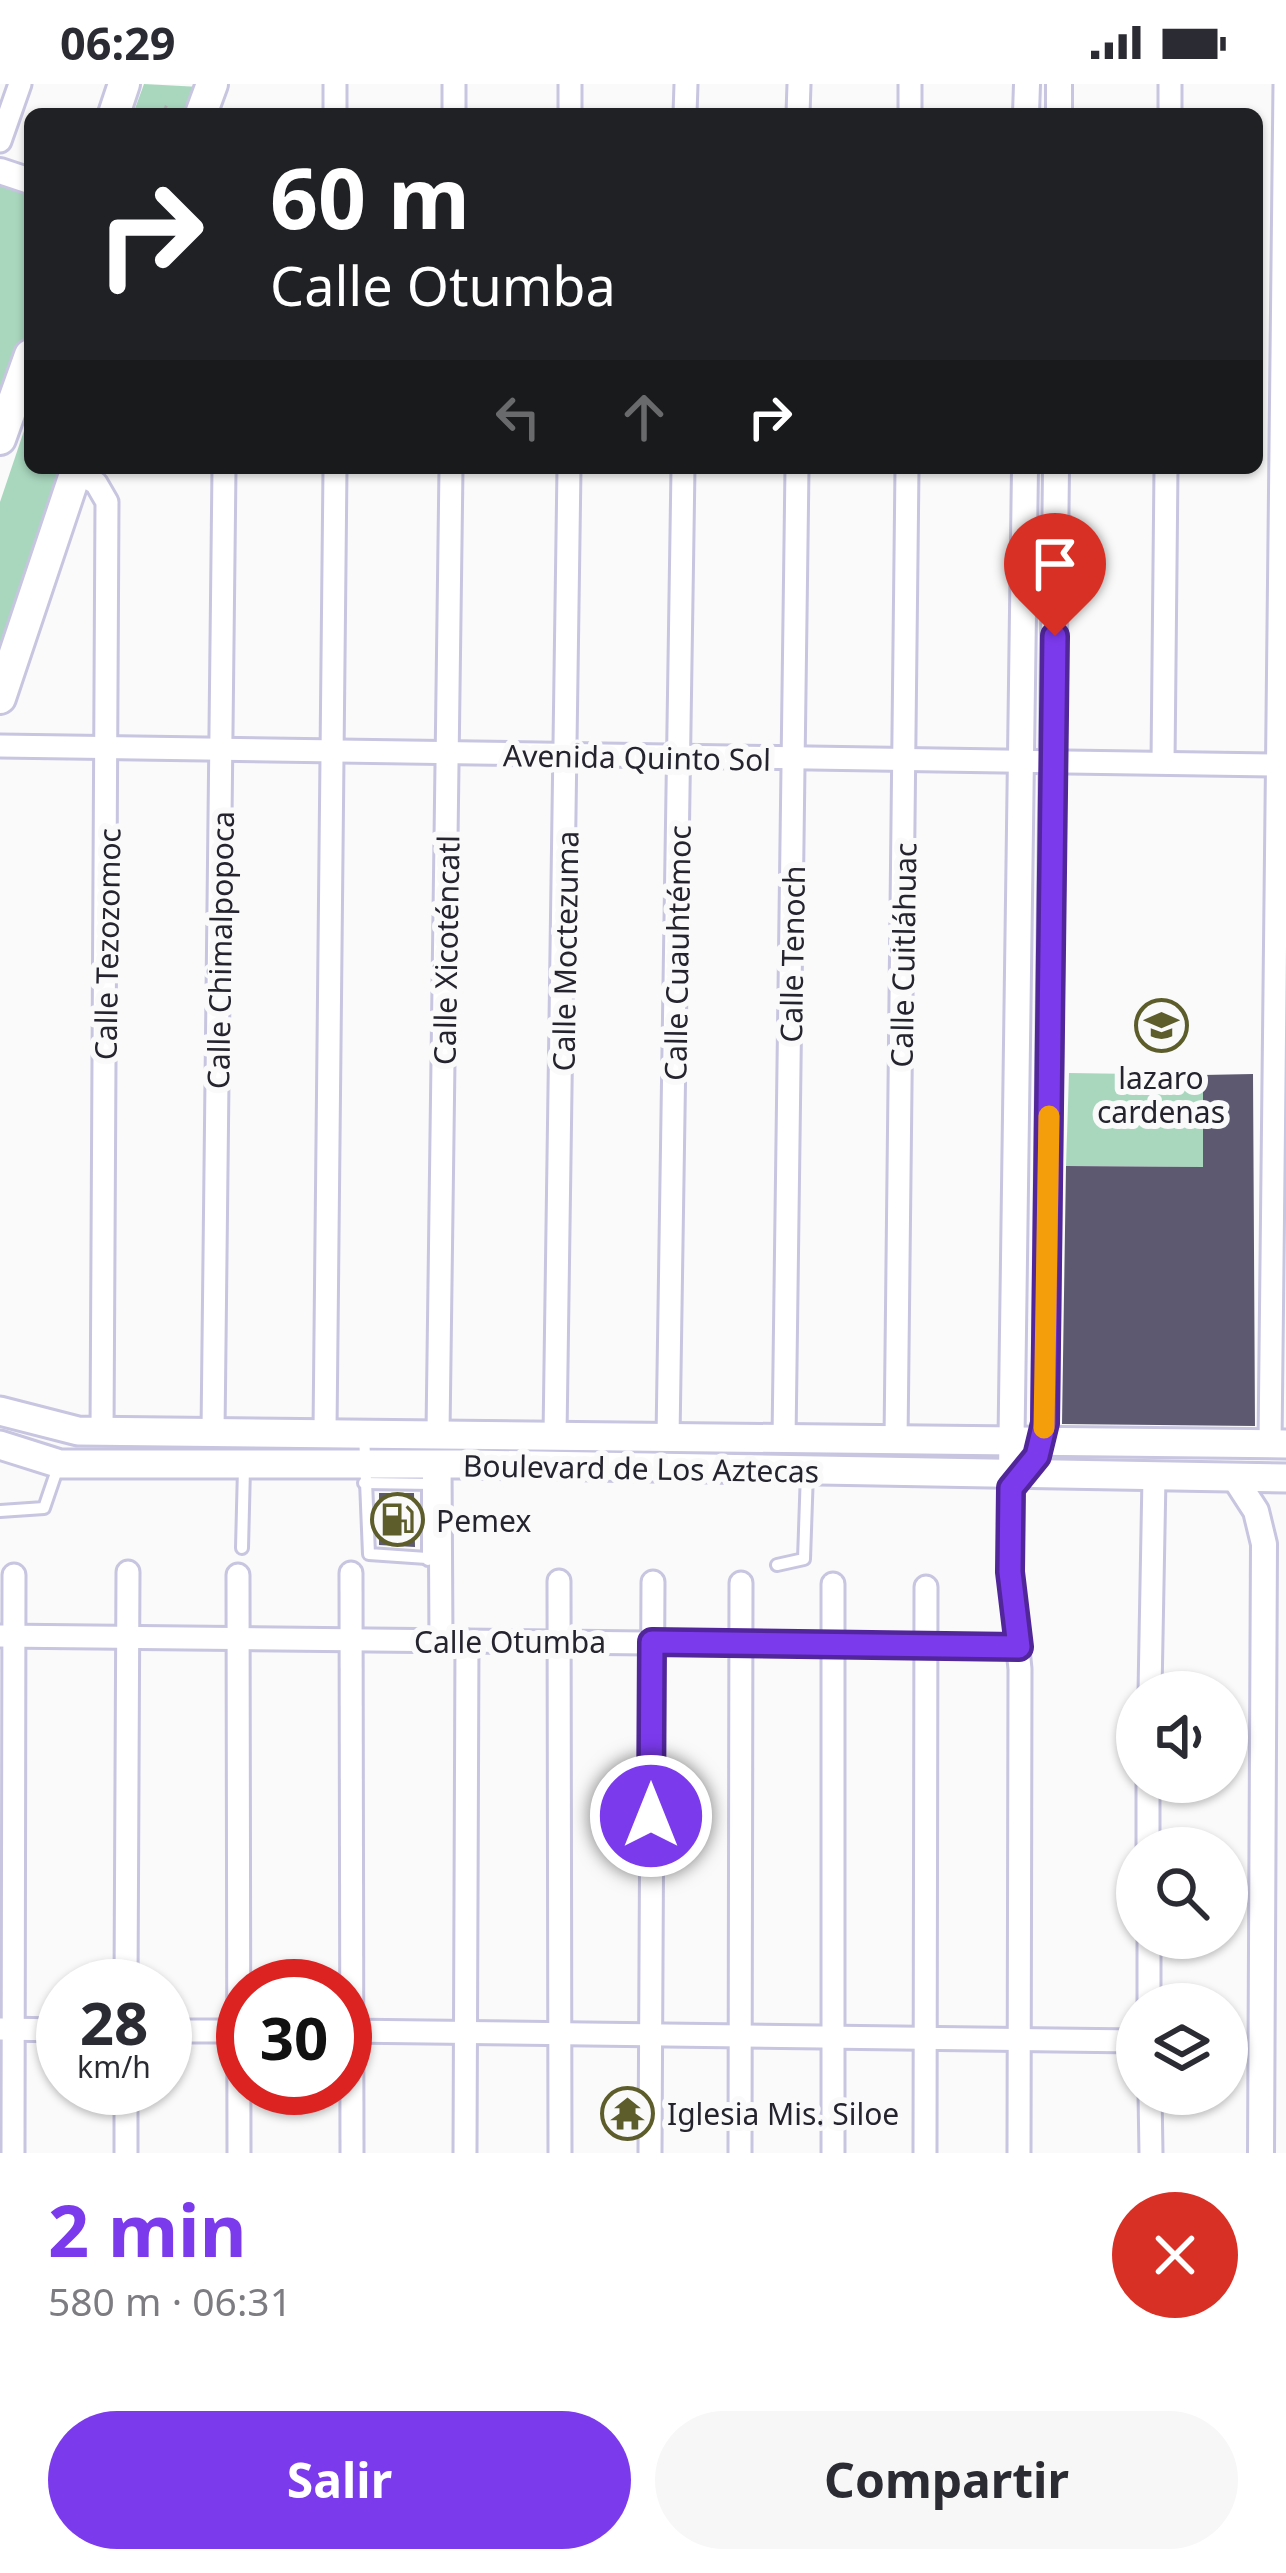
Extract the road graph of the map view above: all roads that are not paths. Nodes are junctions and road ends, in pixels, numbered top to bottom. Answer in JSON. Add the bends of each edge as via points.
{"nodes":[{"id":1,"x":20,"y":84,"type":"edge"},
{"id":2,"x":1285,"y":84,"type":"edge"},
{"id":3,"x":0,"y":141,"type":"edge"},
{"id":4,"x":24,"y":367,"type":"edge"},
{"id":5,"x":6,"y":402,"type":"edge"},
{"id":6,"x":0,"y":439,"type":"edge"},
{"id":7,"x":76,"y":474,"type":"edge"},
{"id":8,"x":82,"y":474,"type":"edge"},
{"id":9,"x":224,"y":474,"type":"edge"},
{"id":10,"x":335,"y":474,"type":"edge"},
{"id":11,"x":451,"y":474,"type":"edge"},
{"id":12,"x":569,"y":474,"type":"edge"},
{"id":13,"x":683,"y":474,"type":"edge"},
{"id":14,"x":797,"y":474,"type":"edge"},
{"id":15,"x":907,"y":474,"type":"edge"},
{"id":16,"x":1025,"y":474,"type":"edge"},
{"id":17,"x":1056,"y":474,"type":"edge"},
{"id":18,"x":1166,"y":474,"type":"edge"},
{"id":19,"x":0,"y":698,"type":"edge"},
{"id":20,"x":0,"y":746,"type":"edge"},
{"id":21,"x":109,"y":746,"type":"junction"},
{"id":22,"x":223,"y":748,"type":"junction"},
{"id":23,"x":335,"y":753,"type":"junction"},
{"id":24,"x":448,"y":754,"type":"junction"},
{"id":25,"x":569,"y":757,"type":"junction"},
{"id":26,"x":681,"y":759,"type":"junction"},
{"id":27,"x":795,"y":759,"type":"junction"},
{"id":28,"x":905,"y":761,"type":"junction"},
{"id":29,"x":1162,"y":761,"type":"junction"},
{"id":30,"x":1024,"y":762,"type":"junction"},
{"id":31,"x":1054,"y":762,"type":"junction"},
{"id":32,"x":1274,"y":765,"type":"junction"},
{"id":33,"x":1280,"y":812,"type":"edge"},
{"id":34,"x":0,"y":1411,"type":"edge"},
{"id":35,"x":325,"y":1431,"type":"junction"},
{"id":36,"x":364,"y":1431,"type":"junction"},
{"id":37,"x":101,"y":1432,"type":"junction"},
{"id":38,"x":213,"y":1432,"type":"junction"},
{"id":39,"x":438,"y":1432,"type":"junction"},
{"id":40,"x":472,"y":1432,"type":"junction"},
{"id":41,"x":555,"y":1435,"type":"junction"},
{"id":42,"x":668,"y":1438,"type":"junction"},
{"id":43,"x":784,"y":1440,"type":"junction"},
{"id":44,"x":896,"y":1441,"type":"junction"},
{"id":45,"x":1010,"y":1442,"type":"junction"},
{"id":46,"x":1042,"y":1443,"type":"junction"},
{"id":47,"x":1278,"y":1444,"type":"edge"},
{"id":48,"x":1,"y":1449,"type":"edge"},
{"id":49,"x":60,"y":1464,"type":"junction"},
{"id":50,"x":244,"y":1464,"type":"junction"},
{"id":51,"x":472,"y":1464,"type":"junction"},
{"id":52,"x":807,"y":1472,"type":"junction"},
{"id":53,"x":364,"y":1474,"type":"junction"},
{"id":54,"x":434,"y":1474,"type":"junction"},
{"id":55,"x":1154,"y":1477,"type":"junction"},
{"id":56,"x":1234,"y":1477,"type":"junction"},
{"id":57,"x":1286,"y":1478,"type":"edge"},
{"id":58,"x":1015,"y":1479,"type":"junction"},
{"id":59,"x":0,"y":1510,"type":"edge"},
{"id":60,"x":242,"y":1548,"type":"dead end"},
{"id":61,"x":434,"y":1559,"type":"junction"},
{"id":62,"x":777,"y":1565,"type":"dead end"},
{"id":63,"x":128,"y":1572,"type":"dead end"},
{"id":64,"x":351,"y":1573,"type":"dead end"},
{"id":65,"x":14,"y":1575,"type":"dead end"},
{"id":66,"x":238,"y":1575,"type":"dead end"},
{"id":67,"x":559,"y":1581,"type":"dead end"},
{"id":68,"x":653,"y":1582,"type":"dead end"},
{"id":69,"x":741,"y":1583,"type":"dead end"},
{"id":70,"x":833,"y":1584,"type":"dead end"},
{"id":71,"x":926,"y":1587,"type":"dead end"},
{"id":72,"x":7,"y":1636,"type":"edge"},
{"id":73,"x":128,"y":1637,"type":"junction"},
{"id":74,"x":237,"y":1640,"type":"junction"},
{"id":75,"x":352,"y":1640,"type":"junction"},
{"id":76,"x":441,"y":1641,"type":"junction"},
{"id":77,"x":467,"y":1641,"type":"junction"},
{"id":78,"x":559,"y":1642,"type":"junction"},
{"id":79,"x":652,"y":1642,"type":"junction"},
{"id":80,"x":742,"y":1644,"type":"junction"},
{"id":81,"x":833,"y":1645,"type":"junction"},
{"id":82,"x":927,"y":1646,"type":"junction"},
{"id":83,"x":1019,"y":1647,"type":"junction"},
{"id":84,"x":1150,"y":1671,"type":"edge"},
{"id":85,"x":126,"y":1959,"type":"edge"},
{"id":86,"x":239,"y":1959,"type":"edge"},
{"id":87,"x":349,"y":1959,"type":"edge"},
{"id":88,"x":5,"y":2029,"type":"edge"},
{"id":89,"x":36,"y":2030,"type":"edge"},
{"id":90,"x":372,"y":2031,"type":"edge"},
{"id":91,"x":464,"y":2033,"type":"junction"},
{"id":92,"x":650,"y":2034,"type":"junction"},
{"id":93,"x":559,"y":2035,"type":"junction"},
{"id":94,"x":741,"y":2035,"type":"junction"},
{"id":95,"x":832,"y":2037,"type":"junction"},
{"id":96,"x":1018,"y":2038,"type":"junction"},
{"id":97,"x":922,"y":2039,"type":"junction"},
{"id":98,"x":1116,"y":2040,"type":"edge"},
{"id":99,"x":126,"y":2115,"type":"edge"},
{"id":100,"x":239,"y":2115,"type":"edge"},
{"id":101,"x":351,"y":2115,"type":"edge"},
{"id":102,"x":1150,"y":2115,"type":"edge"},
{"id":103,"x":13,"y":2153,"type":"edge"},
{"id":104,"x":126,"y":2153,"type":"edge"},
{"id":105,"x":238,"y":2153,"type":"edge"},
{"id":106,"x":352,"y":2153,"type":"edge"},
{"id":107,"x":465,"y":2153,"type":"edge"},
{"id":108,"x":560,"y":2153,"type":"edge"},
{"id":109,"x":650,"y":2153,"type":"edge"},
{"id":110,"x":740,"y":2153,"type":"edge"},
{"id":111,"x":833,"y":2153,"type":"edge"},
{"id":112,"x":925,"y":2153,"type":"edge"},
{"id":113,"x":1019,"y":2153,"type":"edge"},
{"id":114,"x":1151,"y":2153,"type":"edge"},
{"id":115,"x":1261,"y":2153,"type":"edge"}],
"edges":[{"from":1,"to":3,"type":"street"},
{"from":2,"to":32,"type":"street"},
{"from":4,"to":5,"type":"main road"},
{"from":5,"to":6,"type":"main road"},
{"from":7,"to":19,"type":"main road"},
{"from":8,"to":21,"type":"street","name":"Calle Tezozomoc","via":[[107,502]]},
{"from":9,"to":22,"type":"street","name":"Calle Chimalpopoca"},
{"from":10,"to":23,"type":"street"},
{"from":11,"to":24,"type":"street","name":"Calle Xicoténcatl"},
{"from":12,"to":25,"type":"street","name":"Calle Moctezuma"},
{"from":13,"to":26,"type":"street","name":"Calle Cuauhtémoc"},
{"from":14,"to":27,"type":"street","name":"Calle Tenoch"},
{"from":15,"to":28,"type":"street","name":"Calle Cuitláhuac"},
{"from":16,"to":30,"type":"street"},
{"from":17,"to":31,"type":"street"},
{"from":18,"to":29,"type":"street"},
{"from":20,"to":21,"type":"street","name":"Avenida Quinto Sol"},
{"from":21,"to":22,"type":"street","name":"Avenida Quinto Sol"},
{"from":21,"to":37,"type":"street","name":"Calle Tezozomoc"},
{"from":22,"to":23,"type":"street","name":"Avenida Quinto Sol"},
{"from":22,"to":38,"type":"street","name":"Calle Chimalpopoca"},
{"from":23,"to":24,"type":"street","name":"Avenida Quinto Sol"},
{"from":23,"to":35,"type":"street"},
{"from":24,"to":25,"type":"street","name":"Avenida Quinto Sol"},
{"from":24,"to":39,"type":"street","name":"Calle Xicoténcatl"},
{"from":25,"to":26,"type":"street","name":"Avenida Quinto Sol"},
{"from":25,"to":41,"type":"street","name":"Calle Moctezuma"},
{"from":26,"to":27,"type":"street","name":"Avenida Quinto Sol"},
{"from":26,"to":42,"type":"street","name":"Calle Cuauhtémoc"},
{"from":27,"to":28,"type":"street","name":"Avenida Quinto Sol"},
{"from":27,"to":43,"type":"street","name":"Calle Tenoch"},
{"from":28,"to":30,"type":"street","name":"Avenida Quinto Sol"},
{"from":28,"to":44,"type":"street","name":"Calle Cuitláhuac"},
{"from":29,"to":31,"type":"street","name":"Avenida Quinto Sol"},
{"from":29,"to":32,"type":"street","name":"Avenida Quinto Sol"},
{"from":30,"to":31,"type":"street","name":"Avenida Quinto Sol"},
{"from":30,"to":45,"type":"street"},
{"from":31,"to":46,"type":"street"},
{"from":32,"to":33,"type":"street"},
{"from":33,"to":47,"type":"street"},
{"from":34,"to":37,"type":"main road","name":"Boulevard de Los Aztecas","via":[[49,1428]]},
{"from":35,"to":36,"type":"main road","name":"Boulevard de Los Aztecas"},
{"from":35,"to":38,"type":"main road","name":"Boulevard de Los Aztecas"},
{"from":36,"to":39,"type":"main road","name":"Boulevard de Los Aztecas"},
{"from":36,"to":53,"type":"lane"},
{"from":37,"to":38,"type":"main road","name":"Boulevard de Los Aztecas"},
{"from":39,"to":40,"type":"main road","name":"Boulevard de Los Aztecas"},
{"from":40,"to":41,"type":"main road","name":"Boulevard de Los Aztecas"},
{"from":40,"to":51,"type":"main road"},
{"from":41,"to":42,"type":"main road","name":"Boulevard de Los Aztecas"},
{"from":42,"to":43,"type":"main road","name":"Boulevard de Los Aztecas"},
{"from":43,"to":44,"type":"main road","name":"Boulevard de Los Aztecas"},
{"from":44,"to":45,"type":"main road","name":"Boulevard de Los Aztecas"},
{"from":45,"to":46,"type":"main road","name":"Boulevard de Los Aztecas"},
{"from":45,"to":58,"type":"street"},
{"from":46,"to":47,"type":"main road","name":"Boulevard de Los Aztecas"},
{"from":46,"to":58,"type":"street"},
{"from":48,"to":49,"type":"main road","name":"Boulevard de Los Aztecas"},
{"from":49,"to":50,"type":"main road","name":"Boulevard de Los Aztecas"},
{"from":49,"to":59,"type":"lane","via":[[44,1508]]},
{"from":50,"to":53,"type":"main road","name":"Boulevard de Los Aztecas"},
{"from":50,"to":60,"type":"lane"},
{"from":51,"to":52,"type":"main road","name":"Boulevard de Los Aztecas"},
{"from":51,"to":54,"type":"main road","name":"Boulevard de Los Aztecas"},
{"from":52,"to":58,"type":"main road","name":"Boulevard de Los Aztecas"},
{"from":52,"to":62,"type":"lane","via":[[804,1559]]},
{"from":53,"to":54,"type":"main road","name":"Boulevard de Los Aztecas"},
{"from":53,"to":61,"type":"lane","via":[[369,1554]]},
{"from":54,"to":61,"type":"street"},
{"from":55,"to":56,"type":"main road","name":"Boulevard de Los Aztecas"},
{"from":55,"to":58,"type":"main road","name":"Boulevard de Los Aztecas"},
{"from":55,"to":84,"type":"street"},
{"from":56,"to":57,"type":"main road","name":"Boulevard de Los Aztecas"},
{"from":56,"to":115,"type":"street","via":[[1256,1511],[1264,1544]]},
{"from":58,"to":83,"type":"street","via":[[1010,1572]]},
{"from":61,"to":76,"type":"street"},
{"from":63,"to":73,"type":"street"},
{"from":64,"to":75,"type":"street"},
{"from":65,"to":72,"type":"street"},
{"from":66,"to":74,"type":"street"},
{"from":67,"to":78,"type":"street"},
{"from":68,"to":79,"type":"street"},
{"from":69,"to":80,"type":"street"},
{"from":70,"to":81,"type":"street"},
{"from":71,"to":82,"type":"street"},
{"from":72,"to":73,"type":"street","name":"Calle Otumba"},
{"from":72,"to":88,"type":"street"},
{"from":73,"to":74,"type":"street","name":"Calle Otumba"},
{"from":73,"to":85,"type":"street"},
{"from":74,"to":75,"type":"street","name":"Calle Otumba"},
{"from":74,"to":86,"type":"street"},
{"from":75,"to":76,"type":"street","name":"Calle Otumba"},
{"from":75,"to":87,"type":"street"},
{"from":76,"to":77,"type":"street","name":"Calle Otumba"},
{"from":77,"to":78,"type":"street","name":"Calle Otumba"},
{"from":77,"to":91,"type":"street"},
{"from":78,"to":79,"type":"street","name":"Calle Otumba"},
{"from":78,"to":93,"type":"street"},
{"from":79,"to":80,"type":"street","name":"Calle Otumba"},
{"from":79,"to":92,"type":"street"},
{"from":80,"to":81,"type":"street","name":"Calle Otumba"},
{"from":80,"to":94,"type":"street"},
{"from":81,"to":82,"type":"street","name":"Calle Otumba"},
{"from":81,"to":95,"type":"street"},
{"from":82,"to":83,"type":"street","name":"Calle Otumba"},
{"from":82,"to":97,"type":"street"},
{"from":83,"to":96,"type":"street"},
{"from":88,"to":89,"type":"street"},
{"from":88,"to":103,"type":"street"},
{"from":90,"to":91,"type":"street"},
{"from":91,"to":93,"type":"street"},
{"from":91,"to":107,"type":"street"},
{"from":92,"to":93,"type":"street"},
{"from":92,"to":94,"type":"street"},
{"from":92,"to":109,"type":"street"},
{"from":93,"to":108,"type":"street"},
{"from":94,"to":95,"type":"street"},
{"from":94,"to":110,"type":"street"},
{"from":95,"to":97,"type":"street"},
{"from":95,"to":111,"type":"street"},
{"from":96,"to":97,"type":"street"},
{"from":96,"to":98,"type":"street"},
{"from":96,"to":113,"type":"street"},
{"from":97,"to":112,"type":"street"},
{"from":99,"to":104,"type":"street"},
{"from":100,"to":105,"type":"street"},
{"from":101,"to":106,"type":"street"},
{"from":102,"to":114,"type":"street"}]}
